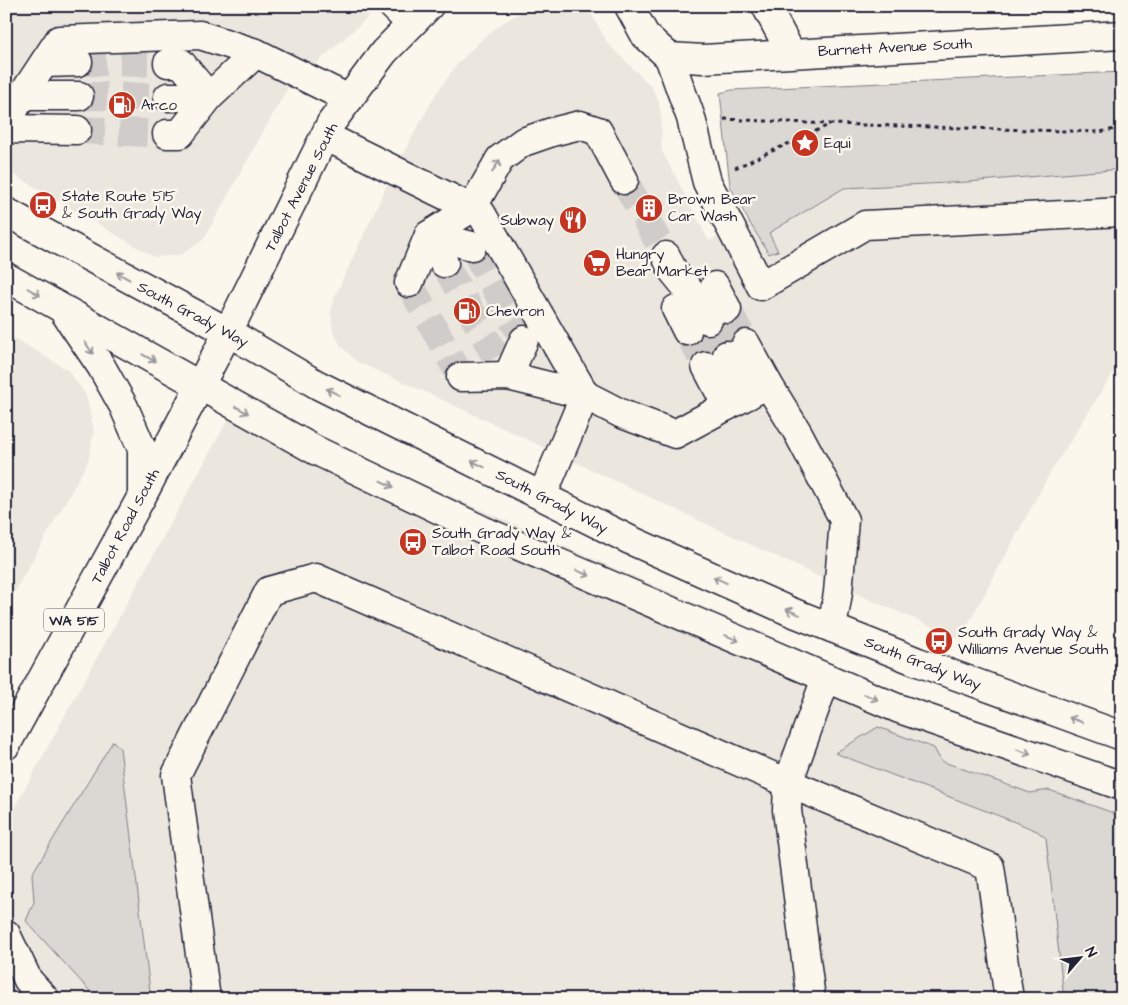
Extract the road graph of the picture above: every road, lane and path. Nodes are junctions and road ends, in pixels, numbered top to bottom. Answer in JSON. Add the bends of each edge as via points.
{"nodes":[{"id":1,"x":629,"y":6,"type":"edge"},
{"id":2,"x":766,"y":6,"type":"edge"},
{"id":3,"x":411,"y":12,"type":"edge"},
{"id":4,"x":1122,"y":35,"type":"edge"},
{"id":5,"x":256,"y":53,"type":"junction"},
{"id":6,"x":791,"y":53,"type":"junction"},
{"id":7,"x":669,"y":57,"type":"junction"},
{"id":8,"x":78,"y":62,"type":"tunnel mouth"},
{"id":9,"x":44,"y":63,"type":"junction"},
{"id":10,"x":168,"y":63,"type":"tunnel mouth"},
{"id":11,"x":22,"y":96,"type":"junction"},
{"id":12,"x":79,"y":96,"type":"tunnel mouth"},
{"id":13,"x":168,"y":97,"type":"tunnel mouth"},
{"id":14,"x":209,"y":97,"type":"junction"},
{"id":15,"x":349,"y":99,"type":"junction"},
{"id":16,"x":691,"y":118,"type":"junction"},
{"id":17,"x":6,"y":124,"type":"edge"},
{"id":18,"x":830,"y":124,"type":"junction"},
{"id":19,"x":1122,"y":128,"type":"edge"},
{"id":20,"x":6,"y":129,"type":"edge"},
{"id":21,"x":77,"y":130,"type":"tunnel mouth"},
{"id":22,"x":167,"y":134,"type":"tunnel mouth"},
{"id":23,"x":325,"y":136,"type":"junction"},
{"id":24,"x":624,"y":180,"type":"tunnel mouth"},
{"id":25,"x":707,"y":182,"type":"junction"},
{"id":26,"x":472,"y":208,"type":"junction"},
{"id":27,"x":6,"y":212,"type":"edge"},
{"id":28,"x":1122,"y":212,"type":"edge"},
{"id":29,"x":429,"y":235,"type":"junction"},
{"id":30,"x":472,"y":246,"type":"dead end"},
{"id":31,"x":666,"y":256,"type":"tunnel mouth"},
{"id":32,"x":444,"y":263,"type":"tunnel mouth"},
{"id":33,"x":6,"y":277,"type":"edge"},
{"id":34,"x":409,"y":283,"type":"dead end"},
{"id":35,"x":61,"y":308,"type":"junction"},
{"id":36,"x":702,"y":309,"type":"tunnel mouth"},
{"id":37,"x":228,"y":332,"type":"junction"},
{"id":38,"x":524,"y":340,"type":"dead end"},
{"id":39,"x":502,"y":366,"type":"junction"},
{"id":40,"x":461,"y":377,"type":"dead end"},
{"id":41,"x":200,"y":386,"type":"junction"},
{"id":42,"x":585,"y":395,"type":"junction"},
{"id":43,"x":747,"y":395,"type":"junction"},
{"id":44,"x":142,"y":496,"type":"junction"},
{"id":45,"x":542,"y":496,"type":"junction"},
{"id":46,"x":832,"y":628,"type":"junction"},
{"id":47,"x":826,"y":678,"type":"junction"},
{"id":48,"x":1122,"y":736,"type":"edge"},
{"id":49,"x":6,"y":745,"type":"edge"},
{"id":50,"x":788,"y":783,"type":"junction"},
{"id":51,"x":1122,"y":786,"type":"edge"},
{"id":52,"x":6,"y":934,"type":"edge"},
{"id":53,"x":26,"y":984,"type":"edge"},
{"id":54,"x":206,"y":999,"type":"edge"},
{"id":55,"x":811,"y":999,"type":"edge"},
{"id":56,"x":1009,"y":999,"type":"edge"}],
"edges":[{"from":1,"to":7,"type":"main road","via":[[645,35]]},
{"from":2,"to":6,"type":"main road"},
{"from":3,"to":15,"type":"main road","name":"Talbot Avenue South"},
{"from":4,"to":6,"type":"main road","name":"Burnett Avenue South"},
{"from":5,"to":9,"type":"main road","via":[[200,35],[59,40]]},
{"from":5,"to":14,"type":"main road"},
{"from":5,"to":15,"type":"main road"},
{"from":6,"to":7,"type":"main road","name":"Burnett Avenue South"},
{"from":7,"to":16,"type":"main road"},
{"from":8,"to":9,"type":"main road"},
{"from":9,"to":11,"type":"main road"},
{"from":10,"to":14,"type":"main road","via":[[181,63]]},
{"from":11,"to":12,"type":"main road"},
{"from":11,"to":17,"type":"main road"},
{"from":13,"to":14,"type":"main road"},
{"from":14,"to":22,"type":"main road","via":[[180,134]]},
{"from":15,"to":23,"type":"main road","name":"Talbot Avenue South"},
{"from":16,"to":18,"type":"path"},
{"from":16,"to":25,"type":"main road"},
{"from":18,"to":19,"type":"path","via":[[1099,132]]},
{"from":18,"to":25,"type":"path"},
{"from":20,"to":21,"type":"main road"},
{"from":23,"to":26,"type":"main road"},
{"from":23,"to":37,"type":"main road","name":"Talbot Avenue South"},
{"from":26,"to":24,"type":"main road","one_way":true,"via":[[500,159],[523,142],[580,125],[598,131]]},
{"from":25,"to":28,"type":"main road","via":[[762,286],[865,225]]},
{"from":26,"to":29,"type":"main road"},
{"from":26,"to":42,"type":"main road","via":[[481,213]]},
{"from":37,"to":27,"type":"main road","name":"South Grady Way","one_way":true},
{"from":29,"to":30,"type":"main road"},
{"from":29,"to":32,"type":"main road"},
{"from":29,"to":34,"type":"main road"},
{"from":31,"to":36,"type":"main road","via":[[673,271]]},
{"from":33,"to":35,"type":"main road","one_way":true},
{"from":35,"to":41,"type":"main road","one_way":true},
{"from":35,"to":44,"type":"main road","one_way":true,"via":[[101,366],[124,407],[142,449]]},
{"from":37,"to":41,"type":"main road","name":"Talbot Road South","number":"WA 515"},
{"from":45,"to":37,"type":"main road","name":"South Grady Way","one_way":true,"via":[[318,385]]},
{"from":38,"to":39,"type":"main road"},
{"from":39,"to":40,"type":"main road"},
{"from":39,"to":42,"type":"main road"},
{"from":41,"to":44,"type":"main road","name":"Talbot Road South","number":"WA 515"},
{"from":41,"to":47,"type":"main road","one_way":true,"via":[[315,450],[473,526]]},
{"from":42,"to":43,"type":"main road","via":[[622,414],[675,434]]},
{"from":42,"to":45,"type":"main road"},
{"from":43,"to":43,"type":"main road","via":[[726,355]]},
{"from":43,"to":46,"type":"main road","via":[[798,433],[844,520]]},
{"from":44,"to":49,"type":"main road","name":"Talbot Road South","number":"WA 515"},
{"from":46,"to":45,"type":"main road","name":"South Grady Way","one_way":true,"via":[[630,540]]},
{"from":48,"to":46,"type":"main road","name":"South Grady Way","one_way":true},
{"from":47,"to":50,"type":"main road"},
{"from":47,"to":51,"type":"main road","one_way":true,"via":[[897,708]]},
{"from":50,"to":54,"type":"main road","via":[[316,578],[269,591],[176,775]]},
{"from":50,"to":55,"type":"main road","via":[[787,810]]},
{"from":50,"to":56,"type":"main road","via":[[990,868]]},
{"from":52,"to":53,"type":"main road"}]}
